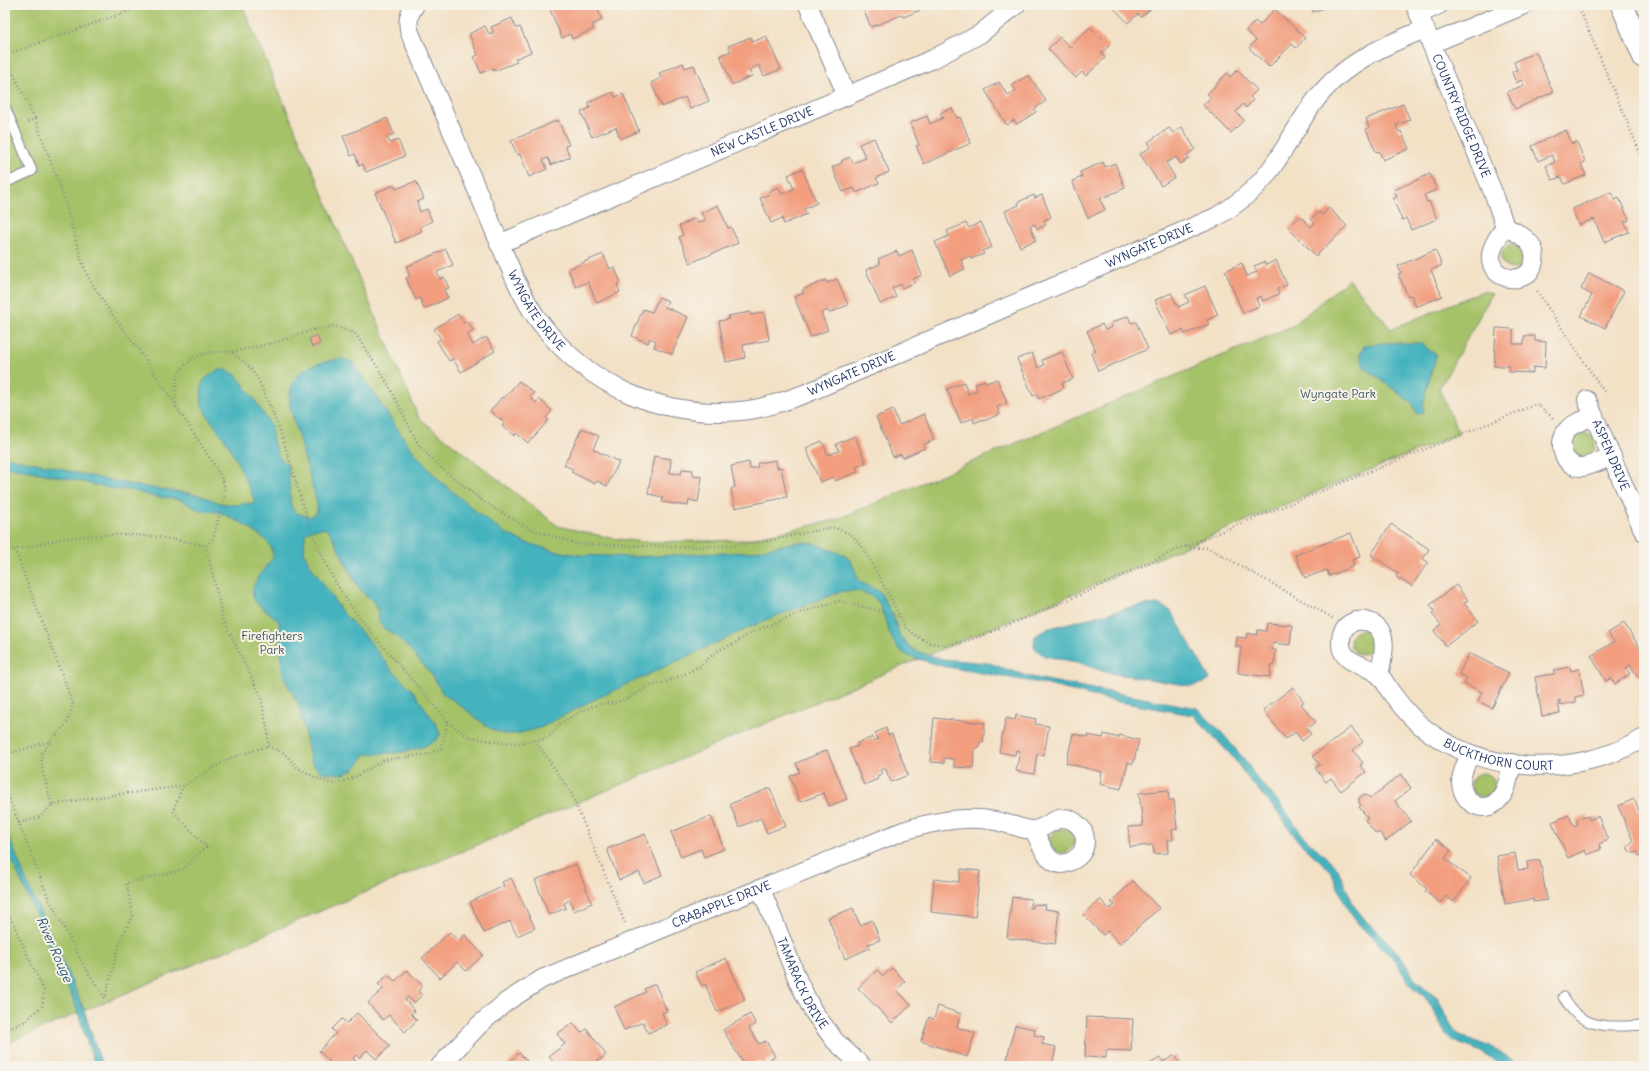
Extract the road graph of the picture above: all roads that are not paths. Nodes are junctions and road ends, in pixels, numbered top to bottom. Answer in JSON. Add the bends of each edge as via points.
{"nodes":[{"id":1,"x":808,"y":5,"type":"edge"},
{"id":2,"x":1016,"y":5,"type":"edge"},
{"id":3,"x":1439,"y":5,"type":"edge"},
{"id":4,"x":1524,"y":5,"type":"edge"},
{"id":5,"x":1622,"y":5,"type":"edge"},
{"id":6,"x":412,"y":9,"type":"edge"},
{"id":7,"x":1423,"y":23,"type":"edge"},
{"id":8,"x":1644,"y":57,"type":"edge"},
{"id":9,"x":847,"y":96,"type":"junction"},
{"id":10,"x":5,"y":107,"type":"edge"},
{"id":11,"x":5,"y":183,"type":"edge"},
{"id":12,"x":1505,"y":227,"type":"dead end"},
{"id":13,"x":499,"y":244,"type":"junction"},
{"id":14,"x":1612,"y":456,"type":"junction"},
{"id":15,"x":1644,"y":532,"type":"edge"},
{"id":16,"x":1379,"y":675,"type":"dead end"},
{"id":17,"x":1644,"y":738,"type":"edge"},
{"id":18,"x":1470,"y":754,"type":"junction"},
{"id":19,"x":1512,"y":763,"type":"junction"},
{"id":20,"x":1034,"y":830,"type":"dead end"},
{"id":21,"x":761,"y":889,"type":"junction"},
{"id":22,"x":1563,"y":996,"type":"dead end"},
{"id":23,"x":1644,"y":1025,"type":"edge"},
{"id":24,"x":440,"y":1066,"type":"edge"},
{"id":25,"x":862,"y":1066,"type":"edge"}],
"edges":[{"from":1,"to":9,"type":"street"},
{"from":2,"to":9,"type":"street","name":"NEW CASTLE DRIVE","via":[[980,34],[933,59]]},
{"from":3,"to":7,"type":"street","name":"WYNGATE DRIVE"},
{"from":4,"to":7,"type":"street","name":"WYNGATE DRIVE"},
{"from":5,"to":8,"type":"street"},
{"from":6,"to":13,"type":"street","name":"WYNGATE DRIVE","via":[[408,27],[410,34]]},
{"from":7,"to":12,"type":"street","name":"COUNTRY RIDGE DRIVE"},
{"from":7,"to":13,"type":"street","name":"WYNGATE DRIVE","via":[[1367,55],[1339,75],[1322,91],[1263,179],[1231,208],[1216,217],[807,393],[763,407],[740,411],[694,411],[652,402],[603,381],[566,352],[542,326],[526,301]]},
{"from":9,"to":13,"type":"street","name":"NEW CASTLE DRIVE"},
{"from":10,"to":11,"type":"lane","via":[[32,171]]},
{"from":14,"to":14,"type":"street","name":"ASPEN DRIVE","via":[[1591,408],[1566,431],[1561,443],[1563,454],[1577,467]]},
{"from":14,"to":15,"type":"street","name":"ASPEN DRIVE"},
{"from":16,"to":18,"type":"street","name":"BUCKTHORN COURT","via":[[1405,710],[1420,725]]},
{"from":17,"to":19,"type":"street","name":"BUCKTHORN COURT","via":[[1620,750],[1580,763],[1539,766]]},
{"from":18,"to":19,"type":"street","name":"BUCKTHORN COURT"},
{"from":18,"to":19,"type":"street","via":[[1463,771],[1462,790],[1471,804],[1478,807],[1495,804],[1501,798],[1505,792]]},
{"from":20,"to":21,"type":"street","name":"CRABAPPLE DRIVE","via":[[979,819],[926,825],[873,842]]},
{"from":21,"to":24,"type":"street","name":"CRABAPPLE DRIVE","via":[[542,979],[506,1002],[479,1025]]},
{"from":21,"to":25,"type":"street","name":"TAMARACK DRIVE","via":[[813,1011],[835,1041]]},
{"from":22,"to":23,"type":"lane","via":[[1575,1014],[1590,1023],[1613,1027]]}]}
